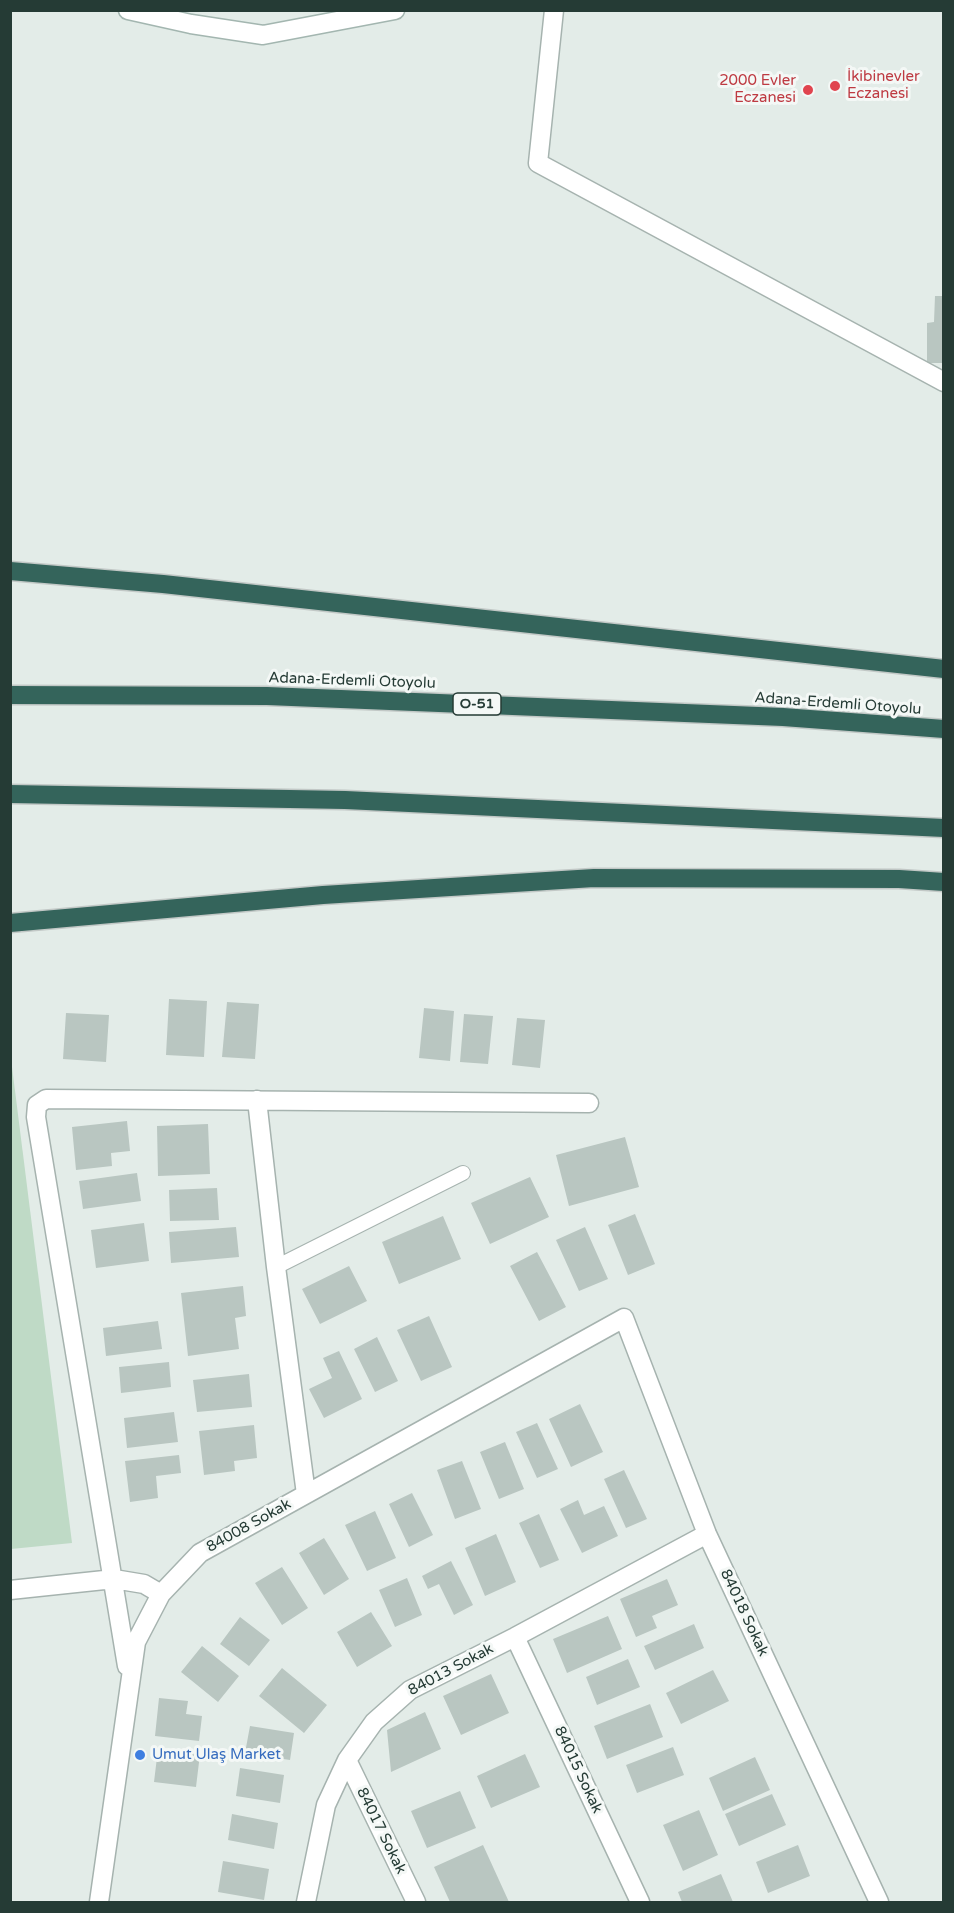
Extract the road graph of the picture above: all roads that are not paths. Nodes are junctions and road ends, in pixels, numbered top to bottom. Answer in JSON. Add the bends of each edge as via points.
{"nodes":[{"id":1,"x":128,"y":10,"type":"edge"},
{"id":2,"x":395,"y":10,"type":"edge"},
{"id":3,"x":554,"y":10,"type":"edge"},
{"id":4,"x":349,"y":15,"type":"edge"},
{"id":5,"x":190,"y":17,"type":"edge"},
{"id":6,"x":944,"y":382,"type":"edge"},
{"id":7,"x":10,"y":572,"type":"edge"},
{"id":8,"x":944,"y":669,"type":"edge"},
{"id":9,"x":10,"y":695,"type":"edge"},
{"id":10,"x":944,"y":729,"type":"edge"},
{"id":11,"x":10,"y":794,"type":"edge"},
{"id":12,"x":944,"y":828,"type":"edge"},
{"id":13,"x":944,"y":882,"type":"edge"},
{"id":14,"x":10,"y":923,"type":"edge"},
{"id":15,"x":257,"y":1100,"type":"junction"},
{"id":16,"x":590,"y":1103,"type":"dead end"},
{"id":17,"x":463,"y":1173,"type":"dead end"},
{"id":18,"x":276,"y":1267,"type":"junction"},
{"id":19,"x":624,"y":1318,"type":"joint"},
{"id":20,"x":306,"y":1494,"type":"junction"},
{"id":21,"x":707,"y":1534,"type":"junction"},
{"id":22,"x":114,"y":1579,"type":"junction"},
{"id":23,"x":10,"y":1590,"type":"edge"},
{"id":24,"x":161,"y":1594,"type":"junction"},
{"id":25,"x":515,"y":1637,"type":"junction"},
{"id":26,"x":130,"y":1685,"type":"junction"},
{"id":27,"x":347,"y":1760,"type":"junction"},
{"id":28,"x":99,"y":1902,"type":"edge"},
{"id":29,"x":306,"y":1902,"type":"edge"},
{"id":30,"x":416,"y":1902,"type":"edge"},
{"id":31,"x":640,"y":1902,"type":"edge"},
{"id":32,"x":879,"y":1902,"type":"edge"}],
"edges":[{"from":1,"to":5,"type":"street"},
{"from":2,"to":4,"type":"street"},
{"from":3,"to":6,"type":"street","via":[[538,163]]},
{"from":4,"to":5,"type":"street","via":[[263,35]]},
{"from":7,"to":8,"type":"highway","via":[[174,585]]},
{"from":9,"to":10,"type":"highway","name":"Adana-Erdemli Otoyolu","number":"O-51","via":[[267,696],[783,717]]},
{"from":11,"to":12,"type":"highway","via":[[345,800]]},
{"from":13,"to":14,"type":"highway","via":[[594,878]]},
{"from":15,"to":16,"type":"street"},
{"from":15,"to":18,"type":"street"},
{"from":15,"to":22,"type":"street","via":[[46,1098],[37,1105]]},
{"from":17,"to":18,"type":"lane"},
{"from":18,"to":20,"type":"street"},
{"from":19,"to":20,"type":"street","name":"84008 Sokak"},
{"from":19,"to":21,"type":"street","name":"84018 Sokak"},
{"from":20,"to":24,"type":"street","name":"84008 Sokak","via":[[200,1553]]},
{"from":21,"to":25,"type":"street","name":"84013 Sokak"},
{"from":21,"to":32,"type":"street","name":"84018 Sokak"},
{"from":22,"to":23,"type":"street"},
{"from":22,"to":24,"type":"street","via":[[144,1584]]},
{"from":22,"to":26,"type":"street"},
{"from":24,"to":26,"type":"street","name":"84008 Sokak","via":[[136,1642]]},
{"from":25,"to":27,"type":"street","name":"84013 Sokak","via":[[410,1690],[374,1722]]},
{"from":25,"to":31,"type":"street","name":"84015 Sokak"},
{"from":26,"to":28,"type":"street","name":"84008 Sokak"},
{"from":27,"to":29,"type":"street","name":"84013 Sokak","via":[[326,1805]]},
{"from":27,"to":30,"type":"street","name":"84017 Sokak"}]}
